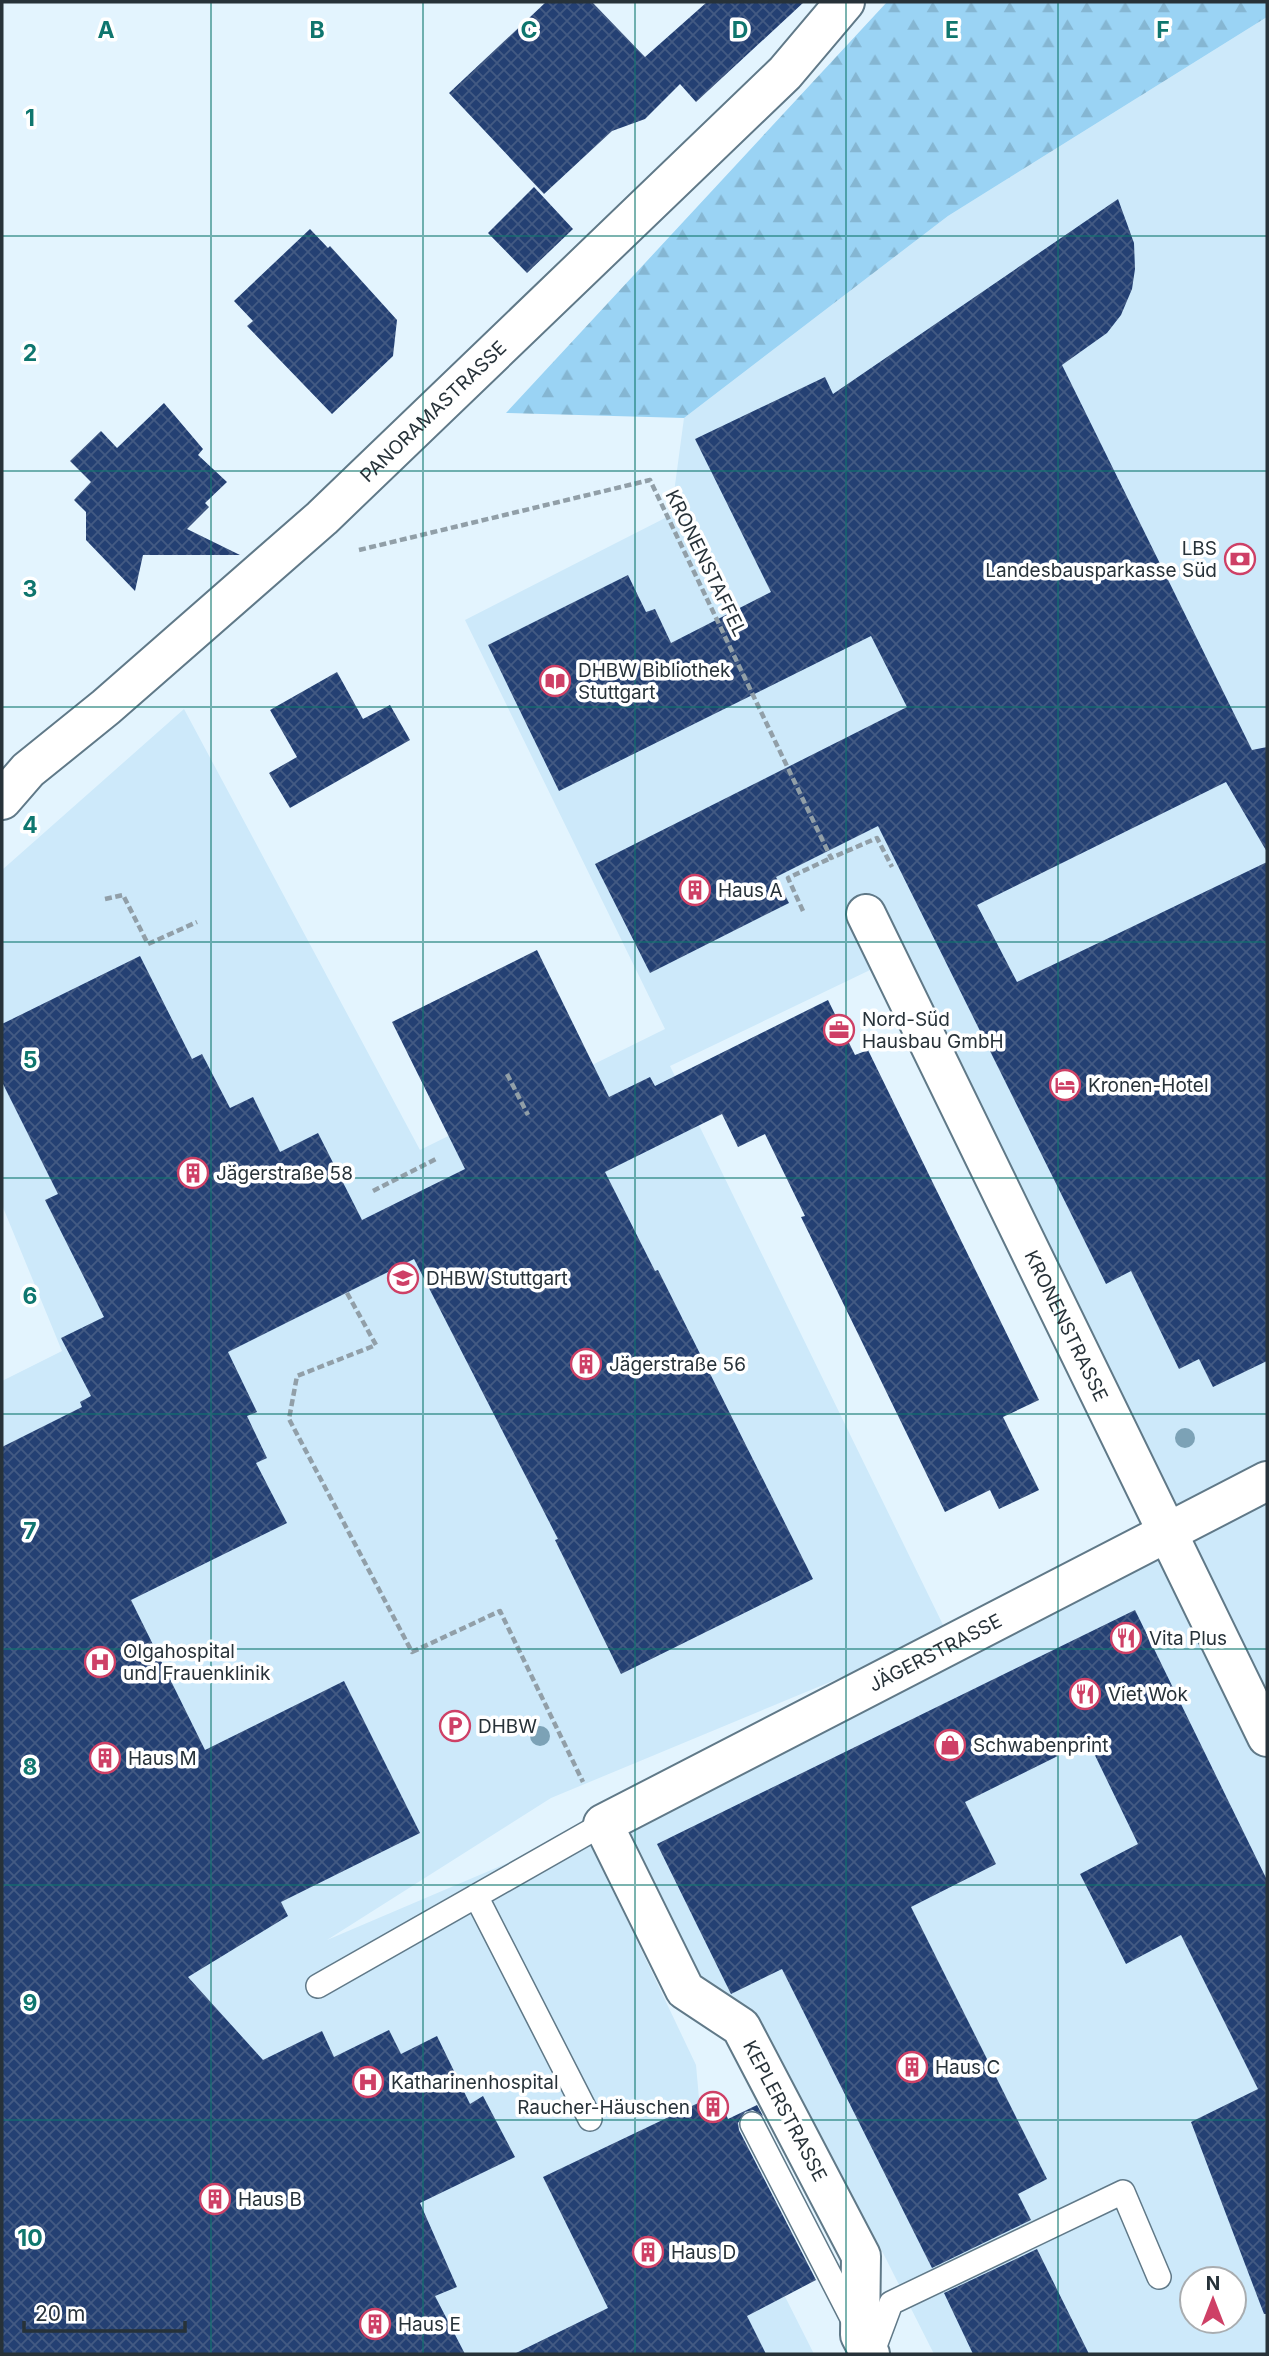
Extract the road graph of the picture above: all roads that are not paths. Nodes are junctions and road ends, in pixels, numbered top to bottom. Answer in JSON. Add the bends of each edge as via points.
{"nodes":[{"id":1,"x":845,"y":2,"type":"edge"},
{"id":2,"x":15,"y":774,"type":"edge"},
{"id":3,"x":2,"y":800,"type":"edge"},
{"id":4,"x":866,"y":914,"type":"dead end"},
{"id":5,"x":1267,"y":1481,"type":"edge"},
{"id":6,"x":1166,"y":1531,"type":"junction"},
{"id":7,"x":1267,"y":1737,"type":"edge"},
{"id":8,"x":603,"y":1824,"type":"junction"},
{"id":9,"x":476,"y":1896,"type":"junction"},
{"id":10,"x":318,"y":1986,"type":"dead end"},
{"id":11,"x":590,"y":2119,"type":"dead end"},
{"id":12,"x":752,"y":2124,"type":"dead end"},
{"id":13,"x":1158,"y":2277,"type":"dead end"},
{"id":14,"x":867,"y":2348,"type":"edge"}],
"edges":[{"from":1,"to":2,"type":"street","name":"PANORAMASTRASSE","via":[[785,73],[322,518],[106,708]]},
{"from":2,"to":3,"type":"street","name":"PANORAMASTRASSE"},
{"from":4,"to":6,"type":"street","name":"KRONENSTRASSE"},
{"from":5,"to":6,"type":"street","name":"JÄGERSTRASSE"},
{"from":6,"to":7,"type":"street","name":"KRONENSTRASSE"},
{"from":6,"to":8,"type":"street","name":"JÄGERSTRASSE"},
{"from":8,"to":9,"type":"lane"},
{"from":8,"to":14,"type":"street","name":"KEPLERSTRASSE","via":[[685,1990],[741,2027],[861,2256]]},
{"from":9,"to":10,"type":"lane"},
{"from":9,"to":11,"type":"lane"},
{"from":12,"to":14,"type":"lane"},
{"from":13,"to":14,"type":"lane","via":[[1123,2192],[891,2303]]}]}
